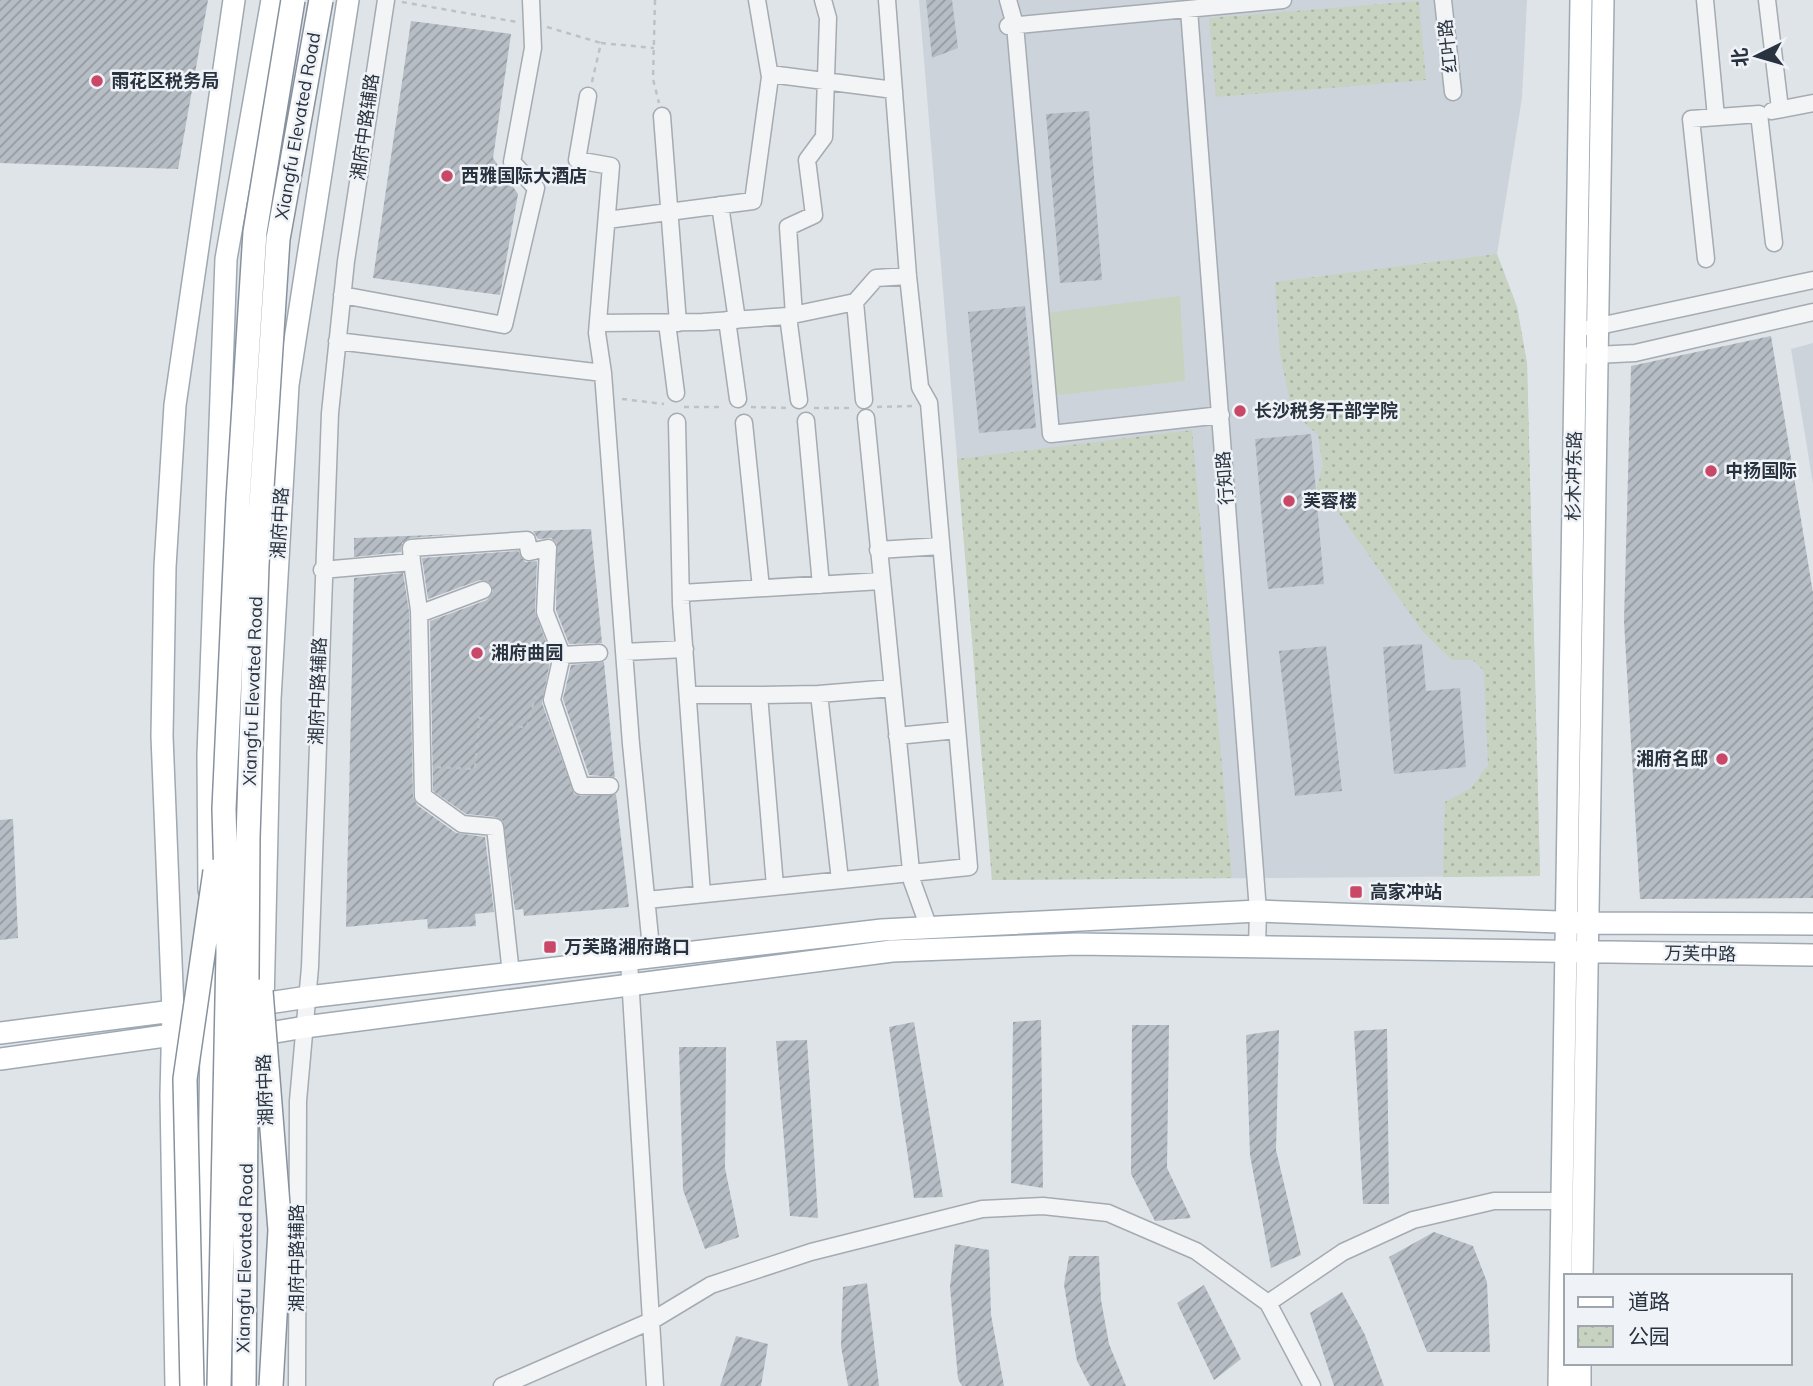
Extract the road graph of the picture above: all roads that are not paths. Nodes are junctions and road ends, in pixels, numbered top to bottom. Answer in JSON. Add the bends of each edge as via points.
{"nodes":[{"id":1,"x":234,"y":0,"type":"edge"},
{"id":2,"x":272,"y":0,"type":"edge"},
{"id":3,"x":293,"y":0,"type":"edge"},
{"id":4,"x":321,"y":0,"type":"edge"},
{"id":5,"x":348,"y":0,"type":"edge"},
{"id":6,"x":531,"y":0,"type":"edge"},
{"id":7,"x":757,"y":0,"type":"edge"},
{"id":8,"x":823,"y":0,"type":"edge"},
{"id":9,"x":887,"y":0,"type":"edge"},
{"id":10,"x":1008,"y":0,"type":"edge"},
{"id":11,"x":1283,"y":0,"type":"edge"},
{"id":12,"x":1443,"y":0,"type":"edge"},
{"id":13,"x":1581,"y":0,"type":"edge"},
{"id":14,"x":1603,"y":0,"type":"edge"},
{"id":15,"x":1705,"y":0,"type":"edge"},
{"id":16,"x":1767,"y":0,"type":"edge"},
{"id":17,"x":394,"y":1,"type":"edge"},
{"id":18,"x":1189,"y":10,"type":"junction"},
{"id":19,"x":1012,"y":25,"type":"junction"},
{"id":20,"x":770,"y":74,"type":"junction"},
{"id":21,"x":825,"y":80,"type":"junction"},
{"id":22,"x":894,"y":90,"type":"junction"},
{"id":23,"x":1453,"y":92,"type":"dead end"},
{"id":24,"x":588,"y":96,"type":"road end"},
{"id":25,"x":1813,"y":103,"type":"edge"},
{"id":26,"x":1780,"y":109,"type":"junction"},
{"id":27,"x":1759,"y":114,"type":"junction"},
{"id":28,"x":662,"y":116,"type":"road end"},
{"id":29,"x":1716,"y":117,"type":"junction"},
{"id":30,"x":720,"y":205,"type":"junction"},
{"id":31,"x":669,"y":212,"type":"junction"},
{"id":32,"x":607,"y":220,"type":"junction"},
{"id":33,"x":1774,"y":243,"type":"dead end"},
{"id":34,"x":1706,"y":259,"type":"dead end"},
{"id":35,"x":908,"y":276,"type":"junction"},
{"id":36,"x":1813,"y":280,"type":"edge"},
{"id":37,"x":342,"y":295,"type":"junction"},
{"id":38,"x":855,"y":302,"type":"junction"},
{"id":39,"x":1813,"y":312,"type":"edge"},
{"id":40,"x":791,"y":315,"type":"junction"},
{"id":41,"x":732,"y":320,"type":"junction"},
{"id":42,"x":598,"y":323,"type":"junction"},
{"id":43,"x":672,"y":323,"type":"junction"},
{"id":44,"x":1587,"y":328,"type":"junction"},
{"id":45,"x":337,"y":341,"type":"junction"},
{"id":46,"x":1598,"y":355,"type":"junction"},
{"id":47,"x":1576,"y":356,"type":"junction"},
{"id":48,"x":603,"y":373,"type":"junction"},
{"id":49,"x":1220,"y":415,"type":"junction"},
{"id":50,"x":941,"y":546,"type":"junction"},
{"id":51,"x":878,"y":550,"type":"junction"},
{"id":52,"x":411,"y":562,"type":"junction"},
{"id":53,"x":322,"y":570,"type":"junction"},
{"id":54,"x":881,"y":582,"type":"junction"},
{"id":55,"x":821,"y":585,"type":"junction"},
{"id":56,"x":761,"y":588,"type":"junction"},
{"id":57,"x":483,"y":590,"type":"dead end"},
{"id":58,"x":681,"y":593,"type":"junction"},
{"id":59,"x":419,"y":614,"type":"junction"},
{"id":60,"x":685,"y":649,"type":"junction"},
{"id":61,"x":624,"y":652,"type":"junction"},
{"id":62,"x":599,"y":653,"type":"dead end"},
{"id":63,"x":562,"y":655,"type":"junction"},
{"id":64,"x":892,"y":688,"type":"junction"},
{"id":65,"x":819,"y":694,"type":"junction"},
{"id":66,"x":688,"y":695,"type":"junction"},
{"id":67,"x":759,"y":695,"type":"junction"},
{"id":68,"x":957,"y":730,"type":"junction"},
{"id":69,"x":897,"y":736,"type":"junction"},
{"id":70,"x":610,"y":786,"type":"dead end"},
{"id":71,"x":224,"y":809,"type":"junction"},
{"id":72,"x":248,"y":837,"type":"junction"},
{"id":73,"x":911,"y":872,"type":"junction"},
{"id":74,"x":840,"y":880,"type":"junction"},
{"id":75,"x":775,"y":886,"type":"junction"},
{"id":76,"x":702,"y":894,"type":"junction"},
{"id":77,"x":647,"y":900,"type":"junction"},
{"id":78,"x":1258,"y":911,"type":"junction"},
{"id":79,"x":1566,"y":922,"type":"junction"},
{"id":80,"x":1588,"y":923,"type":"junction"},
{"id":81,"x":1813,"y":924,"type":"edge"},
{"id":82,"x":929,"y":928,"type":"junction"},
{"id":83,"x":1257,"y":946,"type":"junction"},
{"id":84,"x":1588,"y":952,"type":"junction"},
{"id":85,"x":1566,"y":953,"type":"junction"},
{"id":86,"x":1813,"y":955,"type":"edge"},
{"id":87,"x":652,"y":958,"type":"junction"},
{"id":88,"x":629,"y":961,"type":"junction"},
{"id":89,"x":511,"y":974,"type":"junction"},
{"id":90,"x":631,"y":986,"type":"junction"},
{"id":91,"x":308,"y":996,"type":"junction"},
{"id":92,"x":263,"y":1003,"type":"junction"},
{"id":93,"x":173,"y":1011,"type":"junction"},
{"id":94,"x":209,"y":1012,"type":"junction"},
{"id":95,"x":305,"y":1027,"type":"junction"},
{"id":96,"x":0,"y":1033,"type":"edge"},
{"id":97,"x":263,"y":1033,"type":"junction"},
{"id":98,"x":172,"y":1035,"type":"junction"},
{"id":99,"x":211,"y":1043,"type":"junction"},
{"id":100,"x":0,"y":1059,"type":"edge"},
{"id":101,"x":1562,"y":1201,"type":"junction"},
{"id":102,"x":1582,"y":1274,"type":"edge"},
{"id":103,"x":1268,"y":1303,"type":"junction"},
{"id":104,"x":653,"y":1320,"type":"junction"},
{"id":105,"x":1580,"y":1365,"type":"edge"},
{"id":106,"x":177,"y":1386,"type":"edge"},
{"id":107,"x":192,"y":1386,"type":"edge"},
{"id":108,"x":206,"y":1386,"type":"edge"},
{"id":109,"x":219,"y":1386,"type":"edge"},
{"id":110,"x":244,"y":1386,"type":"edge"},
{"id":111,"x":271,"y":1386,"type":"edge"},
{"id":112,"x":281,"y":1386,"type":"edge"},
{"id":113,"x":297,"y":1386,"type":"edge"},
{"id":114,"x":502,"y":1386,"type":"edge"},
{"id":115,"x":655,"y":1386,"type":"edge"},
{"id":116,"x":1312,"y":1386,"type":"edge"},
{"id":117,"x":1559,"y":1386,"type":"edge"},
{"id":118,"x":1580,"y":1386,"type":"edge"}],
"edges":[{"from":1,"to":93,"type":"main road","via":[[175,405],[162,736]]},
{"from":2,"to":94,"type":"main road","via":[[226,259],[208,755]]},
{"from":3,"to":71,"type":"highway","name":"Xiangfu Elevated Road","bridge":true,"via":[[255,232]]},
{"from":4,"to":72,"type":"highway","name":"Xiangfu Elevated Road","bridge":true,"via":[[278,239],[257,565]]},
{"from":5,"to":92,"type":"main road","name":"湘府中路","via":[[288,385],[270,699]]},
{"from":6,"to":37,"type":"street","via":[[533,48],[512,162],[536,188],[504,326]]},
{"from":7,"to":20,"type":"street"},
{"from":8,"to":21,"type":"street","via":[[828,18]]},
{"from":9,"to":22,"type":"street"},
{"from":10,"to":19,"type":"street"},
{"from":11,"to":18,"type":"street"},
{"from":12,"to":23,"type":"street","name":"红叶路"},
{"from":13,"to":44,"type":"main road","name":"杉木冲东路"},
{"from":14,"to":44,"type":"main road","name":"杉木冲东路"},
{"from":15,"to":29,"type":"street"},
{"from":16,"to":26,"type":"street"},
{"from":17,"to":37,"type":"street","name":"湘府中路辅路","via":[[372,78]]},
{"from":18,"to":19,"type":"street"},
{"from":18,"to":49,"type":"street","name":"行知路"},
{"from":19,"to":49,"type":"street","via":[[1051,434]]},
{"from":20,"to":21,"type":"street"},
{"from":20,"to":30,"type":"street","via":[[753,201]]},
{"from":21,"to":22,"type":"street"},
{"from":21,"to":40,"type":"street","via":[[824,137],[807,160],[814,215],[788,227]]},
{"from":22,"to":35,"type":"street"},
{"from":24,"to":32,"type":"street","via":[[578,160],[611,166]]},
{"from":25,"to":26,"type":"street"},
{"from":26,"to":27,"type":"street"},
{"from":27,"to":29,"type":"street"},
{"from":27,"to":33,"type":"street"},
{"from":28,"to":31,"type":"street"},
{"from":29,"to":34,"type":"street","via":[[1691,118]]},
{"from":30,"to":31,"type":"street"},
{"from":30,"to":41,"type":"street"},
{"from":31,"to":32,"type":"street"},
{"from":31,"to":43,"type":"street"},
{"from":32,"to":42,"type":"street"},
{"from":35,"to":38,"type":"street","via":[[876,278]]},
{"from":35,"to":50,"type":"street","via":[[920,387],[929,406]]},
{"from":36,"to":44,"type":"street"},
{"from":37,"to":45,"type":"street","name":"湘府中路辅路"},
{"from":38,"to":40,"type":"street"},
{"from":38,"to":51,"type":"street"},
{"from":39,"to":46,"type":"street","via":[[1635,353]]},
{"from":40,"to":41,"type":"street"},
{"from":40,"to":55,"type":"street"},
{"from":41,"to":43,"type":"street"},
{"from":41,"to":56,"type":"street"},
{"from":42,"to":43,"type":"street"},
{"from":42,"to":48,"type":"street"},
{"from":43,"to":58,"type":"street"},
{"from":44,"to":46,"type":"main road","name":"杉木冲东路"},
{"from":44,"to":47,"type":"main road","name":"杉木冲东路"},
{"from":45,"to":48,"type":"street"},
{"from":45,"to":53,"type":"street","name":"湘府中路辅路"},
{"from":46,"to":47,"type":"street"},
{"from":46,"to":80,"type":"main road","name":"杉木冲东路"},
{"from":47,"to":79,"type":"main road","name":"杉木冲东路"},
{"from":48,"to":61,"type":"street"},
{"from":49,"to":78,"type":"street","name":"行知路"},
{"from":50,"to":51,"type":"street"},
{"from":50,"to":68,"type":"street"},
{"from":51,"to":54,"type":"street"},
{"from":52,"to":53,"type":"street"},
{"from":52,"to":59,"type":"street"},
{"from":52,"to":63,"type":"street","via":[[411,548],[527,540],[529,552],[548,548],[545,612]]},
{"from":53,"to":91,"type":"street","name":"湘府中路辅路"},
{"from":54,"to":55,"type":"street"},
{"from":54,"to":64,"type":"street"},
{"from":55,"to":56,"type":"street"},
{"from":56,"to":58,"type":"street"},
{"from":57,"to":59,"type":"street"},
{"from":58,"to":60,"type":"street"},
{"from":59,"to":89,"type":"street","via":[[423,796],[462,824],[495,827]]},
{"from":60,"to":61,"type":"street"},
{"from":60,"to":66,"type":"street"},
{"from":61,"to":77,"type":"street"},
{"from":62,"to":63,"type":"street"},
{"from":63,"to":70,"type":"street","via":[[552,700],[581,786]]},
{"from":64,"to":65,"type":"street"},
{"from":64,"to":69,"type":"street"},
{"from":65,"to":67,"type":"street"},
{"from":65,"to":74,"type":"street"},
{"from":66,"to":67,"type":"street"},
{"from":66,"to":76,"type":"street"},
{"from":67,"to":75,"type":"street"},
{"from":68,"to":69,"type":"street"},
{"from":68,"to":73,"type":"street","via":[[969,867]]},
{"from":69,"to":73,"type":"street"},
{"from":71,"to":107,"type":"highway","bridge":true,"via":[[185,1079]]},
{"from":71,"to":109,"type":"highway","name":"Xiangfu Elevated Road","bridge":true,"via":[[228,951]]},
{"from":72,"to":110,"type":"highway","name":"Xiangfu Elevated Road","bridge":true},
{"from":72,"to":111,"type":"highway","bridge":true,"via":[[280,1230]]},
{"from":73,"to":74,"type":"street"},
{"from":73,"to":82,"type":"street"},
{"from":74,"to":75,"type":"street"},
{"from":75,"to":76,"type":"street"},
{"from":76,"to":77,"type":"street"},
{"from":77,"to":87,"type":"street"},
{"from":78,"to":79,"type":"main road","name":"万芙中路"},
{"from":78,"to":82,"type":"main road","name":"万芙中路"},
{"from":78,"to":83,"type":"street","name":"行知路"},
{"from":79,"to":80,"type":"main road","name":"万芙中路"},
{"from":79,"to":85,"type":"main road","name":"杉木冲东路"},
{"from":80,"to":81,"type":"main road","name":"万芙中路"},
{"from":80,"to":84,"type":"main road","name":"杉木冲东路"},
{"from":82,"to":87,"type":"main road","name":"万芙中路"},
{"from":83,"to":85,"type":"main road","name":"万芙中路"},
{"from":83,"to":90,"type":"main road","name":"万芙中路","via":[[1077,944],[892,951]]},
{"from":84,"to":85,"type":"main road","name":"万芙中路"},
{"from":84,"to":86,"type":"main road","name":"万芙中路"},
{"from":84,"to":102,"type":"main road","name":"杉木冲东路"},
{"from":85,"to":101,"type":"main road","name":"杉木冲东路"},
{"from":87,"to":88,"type":"main road","name":"万芙中路"},
{"from":88,"to":89,"type":"main road","name":"万芙中路"},
{"from":88,"to":90,"type":"street"},
{"from":89,"to":91,"type":"main road","name":"万芙中路"},
{"from":90,"to":95,"type":"main road","name":"万芙中路"},
{"from":90,"to":104,"type":"street"},
{"from":91,"to":92,"type":"main road","name":"万芙中路"},
{"from":91,"to":95,"type":"street","name":"湘府中路辅路"},
{"from":92,"to":94,"type":"main road","name":"万芙中路"},
{"from":92,"to":97,"type":"main road","name":"湘府中路"},
{"from":93,"to":94,"type":"main road","name":"万芙中路"},
{"from":93,"to":96,"type":"main road","name":"万芙中路"},
{"from":93,"to":98,"type":"main road"},
{"from":94,"to":99,"type":"main road"},
{"from":95,"to":97,"type":"main road","name":"万芙中路"},
{"from":95,"to":113,"type":"street","name":"湘府中路辅路","via":[[298,1101]]},
{"from":97,"to":99,"type":"main road","name":"万芙中路"},
{"from":97,"to":112,"type":"main road","name":"湘府中路"},
{"from":98,"to":99,"type":"main road"},
{"from":98,"to":100,"type":"main road"},
{"from":98,"to":106,"type":"main road"},
{"from":99,"to":108,"type":"main road"},
{"from":101,"to":103,"type":"street","via":[[1494,1201],[1413,1220],[1342,1252]]},
{"from":101,"to":117,"type":"main road","name":"杉木冲东路"},
{"from":103,"to":104,"type":"street","via":[[1196,1251],[1108,1213],[1043,1206],[982,1209],[811,1252],[711,1286]]},
{"from":103,"to":116,"type":"street"},
{"from":104,"to":114,"type":"street"},
{"from":104,"to":115,"type":"street"},
{"from":105,"to":118,"type":"main road"}]}
